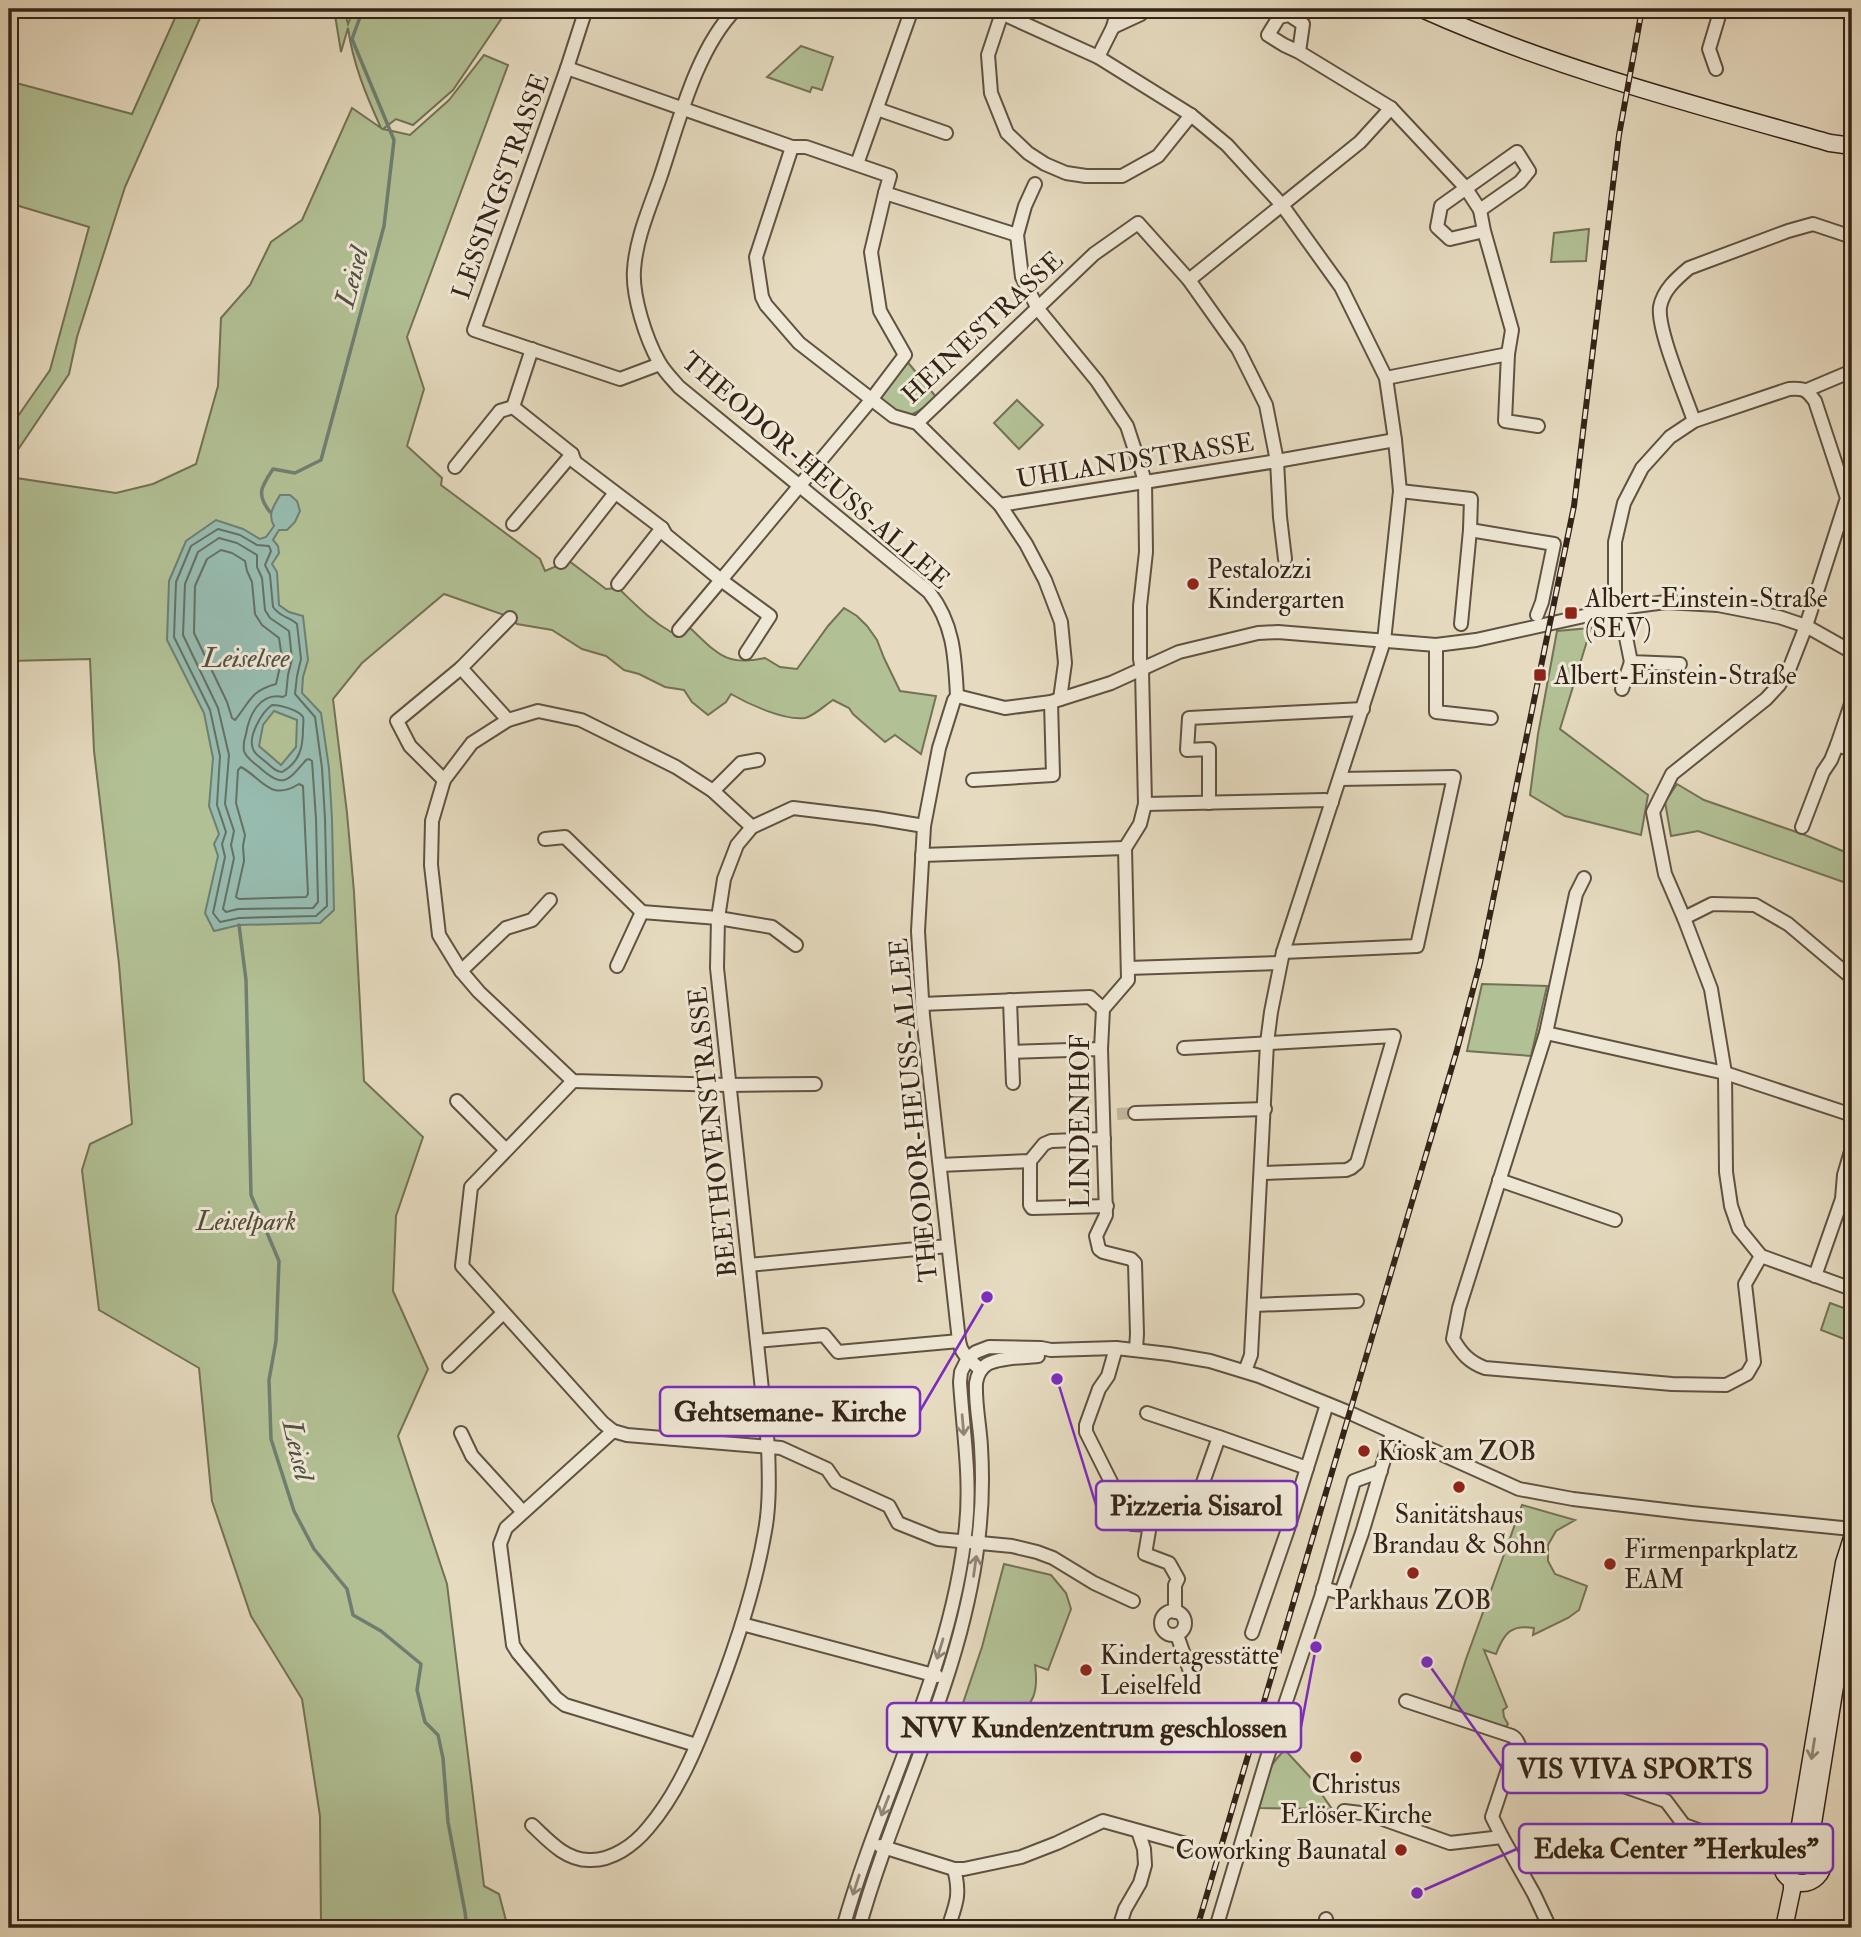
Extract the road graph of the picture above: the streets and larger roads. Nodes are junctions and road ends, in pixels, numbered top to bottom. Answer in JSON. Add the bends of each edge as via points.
{"nodes":[{"id":1,"x":586,"y":9,"type":"edge"},
{"id":2,"x":736,"y":9,"type":"edge"},
{"id":3,"x":912,"y":9,"type":"edge"},
{"id":4,"x":1118,"y":9,"type":"edge"},
{"id":5,"x":1144,"y":9,"type":"edge"},
{"id":6,"x":1422,"y":9,"type":"edge"},
{"id":7,"x":1721,"y":9,"type":"edge"},
{"id":8,"x":997,"y":11,"type":"edge"},
{"id":9,"x":1113,"y":27,"type":"junction"},
{"id":10,"x":1299,"y":52,"type":"dead end"},
{"id":11,"x":1098,"y":57,"type":"junction"},
{"id":12,"x":567,"y":68,"type":"junction"},
{"id":13,"x":1716,"y":69,"type":"dead end"},
{"id":14,"x":1391,"y":108,"type":"junction"},
{"id":15,"x":877,"y":109,"type":"junction"},
{"id":16,"x":683,"y":110,"type":"junction"},
{"id":17,"x":1191,"y":114,"type":"junction"},
{"id":18,"x":946,"y":133,"type":"dead end"},
{"id":19,"x":1852,"y":146,"type":"edge"},
{"id":20,"x":792,"y":147,"type":"junction"},
{"id":21,"x":857,"y":164,"type":"junction"},
{"id":22,"x":1035,"y":184,"type":"dead end"},
{"id":23,"x":1465,"y":187,"type":"junction"},
{"id":24,"x":885,"y":192,"type":"junction"},
{"id":25,"x":1282,"y":205,"type":"junction"},
{"id":26,"x":1480,"y":210,"type":"junction"},
{"id":27,"x":1484,"y":231,"type":"junction"},
{"id":28,"x":1017,"y":235,"type":"junction"},
{"id":29,"x":1852,"y":237,"type":"edge"},
{"id":30,"x":1189,"y":280,"type":"junction"},
{"id":31,"x":1038,"y":309,"type":"junction"},
{"id":32,"x":532,"y":349,"type":"junction"},
{"id":33,"x":1508,"y":354,"type":"junction"},
{"id":34,"x":660,"y":364,"type":"junction"},
{"id":35,"x":1852,"y":371,"type":"edge"},
{"id":36,"x":1386,"y":378,"type":"junction"},
{"id":37,"x":1807,"y":390,"type":"junction"},
{"id":38,"x":871,"y":400,"type":"junction"},
{"id":39,"x":513,"y":407,"type":"junction"},
{"id":40,"x":1694,"y":422,"type":"junction"},
{"id":41,"x":916,"y":424,"type":"junction"},
{"id":42,"x":1538,"y":426,"type":"dead end"},
{"id":43,"x":1395,"y":440,"type":"junction"},
{"id":44,"x":572,"y":454,"type":"junction"},
{"id":45,"x":1277,"y":461,"type":"junction"},
{"id":46,"x":455,"y":467,"type":"dead end"},
{"id":47,"x":1146,"y":481,"type":"junction"},
{"id":48,"x":800,"y":485,"type":"junction"},
{"id":49,"x":1400,"y":491,"type":"junction"},
{"id":50,"x":615,"y":493,"type":"junction"},
{"id":51,"x":1000,"y":505,"type":"junction"},
{"id":52,"x":513,"y":524,"type":"dead end"},
{"id":53,"x":662,"y":528,"type":"junction"},
{"id":54,"x":1470,"y":530,"type":"junction"},
{"id":55,"x":1285,"y":559,"type":"dead end"},
{"id":56,"x":561,"y":562,"type":"dead end"},
{"id":57,"x":721,"y":580,"type":"junction"},
{"id":58,"x":618,"y":584,"type":"dead end"},
{"id":59,"x":1617,"y":608,"type":"junction"},
{"id":60,"x":1537,"y":615,"type":"dead end"},
{"id":61,"x":510,"y":618,"type":"dead end"},
{"id":62,"x":1461,"y":624,"type":"dead end"},
{"id":63,"x":1807,"y":626,"type":"junction"},
{"id":64,"x":679,"y":630,"type":"dead end"},
{"id":65,"x":1384,"y":641,"type":"junction"},
{"id":66,"x":1436,"y":645,"type":"junction"},
{"id":67,"x":1852,"y":652,"type":"edge"},
{"id":68,"x":746,"y":653,"type":"dead end"},
{"id":69,"x":1632,"y":662,"type":"junction"},
{"id":70,"x":1679,"y":664,"type":"dead end"},
{"id":71,"x":461,"y":668,"type":"junction"},
{"id":72,"x":1142,"y":670,"type":"junction"},
{"id":73,"x":1622,"y":689,"type":"dead end"},
{"id":74,"x":957,"y":696,"type":"junction"},
{"id":75,"x":1055,"y":701,"type":"junction"},
{"id":76,"x":1852,"y":701,"type":"edge"},
{"id":77,"x":1363,"y":709,"type":"junction"},
{"id":78,"x":1491,"y":718,"type":"dead end"},
{"id":79,"x":508,"y":720,"type":"junction"},
{"id":80,"x":1837,"y":745,"type":"junction"},
{"id":81,"x":1852,"y":750,"type":"edge"},
{"id":82,"x":758,"y":760,"type":"dead end"},
{"id":83,"x":1340,"y":779,"type":"junction"},
{"id":84,"x":444,"y":780,"type":"junction"},
{"id":85,"x":973,"y":780,"type":"dead end"},
{"id":86,"x":713,"y":791,"type":"junction"},
{"id":87,"x":1332,"y":802,"type":"junction"},
{"id":88,"x":1209,"y":803,"type":"junction"},
{"id":89,"x":1145,"y":804,"type":"junction"},
{"id":90,"x":923,"y":826,"type":"junction"},
{"id":91,"x":752,"y":827,"type":"junction"},
{"id":92,"x":1802,"y":827,"type":"dead end"},
{"id":93,"x":545,"y":839,"type":"dead end"},
{"id":94,"x":1125,"y":848,"type":"junction"},
{"id":95,"x":922,"y":855,"type":"junction"},
{"id":96,"x":1584,"y":878,"type":"dead end"},
{"id":97,"x":550,"y":900,"type":"dead end"},
{"id":98,"x":642,"y":912,"type":"junction"},
{"id":99,"x":718,"y":918,"type":"junction"},
{"id":100,"x":1685,"y":918,"type":"junction"},
{"id":101,"x":796,"y":945,"type":"dead end"},
{"id":102,"x":1282,"y":957,"type":"junction"},
{"id":103,"x":617,"y":966,"type":"dead end"},
{"id":104,"x":1128,"y":968,"type":"junction"},
{"id":105,"x":461,"y":971,"type":"junction"},
{"id":106,"x":1852,"y":978,"type":"edge"},
{"id":107,"x":1010,"y":1000,"type":"junction"},
{"id":108,"x":922,"y":1004,"type":"junction"},
{"id":109,"x":1103,"y":1009,"type":"junction"},
{"id":110,"x":1546,"y":1033,"type":"junction"},
{"id":111,"x":1267,"y":1043,"type":"junction"},
{"id":112,"x":1184,"y":1048,"type":"dead end"},
{"id":113,"x":1101,"y":1049,"type":"junction"},
{"id":114,"x":1012,"y":1052,"type":"junction"},
{"id":115,"x":1725,"y":1073,"type":"junction"},
{"id":116,"x":573,"y":1081,"type":"junction"},
{"id":117,"x":1013,"y":1083,"type":"dead end"},
{"id":118,"x":815,"y":1084,"type":"dead end"},
{"id":119,"x":728,"y":1085,"type":"junction"},
{"id":120,"x":457,"y":1101,"type":"dead end"},
{"id":121,"x":1265,"y":1109,"type":"junction"},
{"id":122,"x":1135,"y":1113,"type":"tunnel mouth"},
{"id":123,"x":1103,"y":1114,"type":"junction"},
{"id":124,"x":1117,"y":1114,"type":"tunnel mouth"},
{"id":125,"x":1852,"y":1115,"type":"edge"},
{"id":126,"x":1104,"y":1139,"type":"junction"},
{"id":127,"x":1852,"y":1148,"type":"edge"},
{"id":128,"x":506,"y":1150,"type":"junction"},
{"id":129,"x":1030,"y":1161,"type":"junction"},
{"id":130,"x":940,"y":1165,"type":"junction"},
{"id":131,"x":1262,"y":1172,"type":"junction"},
{"id":132,"x":1848,"y":1176,"type":"edge"},
{"id":133,"x":1499,"y":1180,"type":"junction"},
{"id":134,"x":1107,"y":1206,"type":"junction"},
{"id":135,"x":1615,"y":1220,"type":"dead end"},
{"id":136,"x":948,"y":1246,"type":"junction"},
{"id":137,"x":1761,"y":1256,"type":"junction"},
{"id":138,"x":749,"y":1265,"type":"junction"},
{"id":139,"x":1815,"y":1276,"type":"junction"},
{"id":140,"x":1852,"y":1289,"type":"edge"},
{"id":141,"x":1357,"y":1301,"type":"dead end"},
{"id":142,"x":1254,"y":1306,"type":"junction"},
{"id":143,"x":503,"y":1313,"type":"junction"},
{"id":144,"x":757,"y":1341,"type":"junction"},
{"id":145,"x":959,"y":1341,"type":"junction"},
{"id":146,"x":1115,"y":1348,"type":"junction"},
{"id":147,"x":1136,"y":1349,"type":"junction"},
{"id":148,"x":1051,"y":1350,"type":"junction"},
{"id":149,"x":968,"y":1358,"type":"junction"},
{"id":150,"x":449,"y":1366,"type":"dead end"},
{"id":151,"x":981,"y":1370,"type":"junction"},
{"id":152,"x":1245,"y":1371,"type":"junction"},
{"id":153,"x":1327,"y":1404,"type":"junction"},
{"id":154,"x":1147,"y":1413,"type":"dead end"},
{"id":155,"x":613,"y":1431,"type":"junction"},
{"id":156,"x":461,"y":1433,"type":"dead end"},
{"id":157,"x":1392,"y":1433,"type":"junction"},
{"id":158,"x":1219,"y":1437,"type":"junction"},
{"id":159,"x":768,"y":1446,"type":"junction"},
{"id":160,"x":1307,"y":1468,"type":"junction"},
{"id":161,"x":1381,"y":1471,"type":"junction"},
{"id":162,"x":1202,"y":1501,"type":"junction"},
{"id":163,"x":523,"y":1512,"type":"junction"},
{"id":164,"x":1153,"y":1524,"type":"junction"},
{"id":165,"x":1289,"y":1524,"type":"junction"},
{"id":166,"x":1852,"y":1529,"type":"edge"},
{"id":167,"x":1852,"y":1538,"type":"edge"},
{"id":168,"x":964,"y":1541,"type":"junction"},
{"id":169,"x":978,"y":1542,"type":"junction"},
{"id":170,"x":1852,"y":1580,"type":"edge"},
{"id":171,"x":1323,"y":1588,"type":"junction"},
{"id":172,"x":1133,"y":1601,"type":"dead end"},
{"id":173,"x":742,"y":1624,"type":"junction"},
{"id":174,"x":1252,"y":1633,"type":"dead end"},
{"id":175,"x":932,"y":1675,"type":"junction"},
{"id":176,"x":1192,"y":1677,"type":"dead end"},
{"id":177,"x":948,"y":1680,"type":"junction"},
{"id":178,"x":1406,"y":1701,"type":"dead end"},
{"id":179,"x":696,"y":1745,"type":"junction"},
{"id":180,"x":1521,"y":1750,"type":"junction"},
{"id":181,"x":1343,"y":1811,"type":"dead end"},
{"id":182,"x":532,"y":1825,"type":"dead end"},
{"id":183,"x":1138,"y":1831,"type":"junction"},
{"id":184,"x":1502,"y":1837,"type":"junction"},
{"id":185,"x":1802,"y":1842,"type":"junction"},
{"id":186,"x":871,"y":1843,"type":"junction"},
{"id":187,"x":1186,"y":1844,"type":"dead end"},
{"id":188,"x":885,"y":1848,"type":"junction"},
{"id":189,"x":1782,"y":1856,"type":"junction"},
{"id":190,"x":954,"y":1870,"type":"junction"},
{"id":191,"x":1799,"y":1881,"type":"junction"},
{"id":192,"x":843,"y":1928,"type":"edge"},
{"id":193,"x":859,"y":1928,"type":"edge"},
{"id":194,"x":948,"y":1928,"type":"edge"},
{"id":195,"x":1119,"y":1928,"type":"edge"},
{"id":196,"x":1216,"y":1928,"type":"edge"},
{"id":197,"x":1550,"y":1928,"type":"edge"},
{"id":198,"x":1784,"y":1928,"type":"edge"},
{"id":199,"x":1794,"y":1928,"type":"edge"}],
"edges":[{"from":1,"to":12,"type":"street"},
{"from":2,"to":16,"type":"street","name":"THEODOR-HEUSS-ALLEE","via":[[700,64]]},
{"from":3,"to":15,"type":"street"},
{"from":4,"to":9,"type":"street"},
{"from":5,"to":9,"type":"street"},
{"from":6,"to":19,"type":"street","via":[[1627,86]]},
{"from":7,"to":13,"type":"street","via":[[1709,49]]},
{"from":8,"to":11,"type":"street"},
{"from":8,"to":17,"type":"street","via":[[988,55],[991,93],[1007,133],[1045,164],[1066,173],[1122,176],[1158,156]]},
{"from":9,"to":11,"type":"street"},
{"from":10,"to":14,"type":"street"},
{"from":11,"to":17,"type":"street"},
{"from":12,"to":16,"type":"street","name":"LESSINGSTRASSE"},
{"from":12,"to":32,"type":"street","name":"LESSINGSTRASSE","via":[[474,330]]},
{"from":14,"to":23,"type":"street"},
{"from":14,"to":25,"type":"street","via":[[1360,142]]},
{"from":15,"to":18,"type":"street"},
{"from":15,"to":21,"type":"street"},
{"from":16,"to":20,"type":"street","name":"LESSINGSTRASSE"},
{"from":16,"to":34,"type":"street","name":"THEODOR-HEUSS-ALLEE","via":[[642,229],[634,271],[639,310]]},
{"from":17,"to":25,"type":"street","via":[[1227,145]]},
{"from":20,"to":21,"type":"street","name":"LESSINGSTRASSE","via":[[806,147]]},
{"from":20,"to":38,"type":"street","name":"HEINESTRASSE","via":[[756,257],[762,297],[799,343]]},
{"from":21,"to":24,"type":"street","name":"LESSINGSTRASSE","via":[[890,176]]},
{"from":22,"to":28,"type":"street"},
{"from":23,"to":26,"type":"street"},
{"from":23,"to":26,"type":"street","via":[[1517,152],[1529,171]]},
{"from":23,"to":27,"type":"street","via":[[1441,206],[1437,227],[1450,239]]},
{"from":24,"to":28,"type":"street"},
{"from":24,"to":38,"type":"street","via":[[871,252],[880,311],[905,355]]},
{"from":25,"to":30,"type":"street"},
{"from":25,"to":36,"type":"street","via":[[1341,286]]},
{"from":26,"to":27,"type":"street"},
{"from":27,"to":33,"type":"street","via":[[1512,330]]},
{"from":28,"to":31,"type":"street","via":[[1022,277]]},
{"from":29,"to":40,"type":"street","via":[[1813,224],[1689,268],[1675,279],[1660,307],[1662,330]]},
{"from":30,"to":31,"type":"street","name":"HEINESTRASSE","via":[[1138,223],[1094,254]]},
{"from":30,"to":45,"type":"street","name":"HEINESTRASSE","via":[[1238,349],[1266,405]]},
{"from":31,"to":41,"type":"street","name":"HEINESTRASSE"},
{"from":31,"to":47,"type":"street","via":[[1127,426]]},
{"from":32,"to":34,"type":"street","name":"LESSINGSTRASSE","via":[[620,379]]},
{"from":32,"to":39,"type":"street"},
{"from":33,"to":36,"type":"street"},
{"from":33,"to":42,"type":"street","via":[[1504,421]]},
{"from":34,"to":48,"type":"street","name":"THEODOR-HEUSS-ALLEE","via":[[717,420]]},
{"from":35,"to":37,"type":"street"},
{"from":36,"to":43,"type":"street"},
{"from":37,"to":40,"type":"street","via":[[1789,389]]},
{"from":37,"to":63,"type":"street","via":[[1815,401],[1847,498]]},
{"from":38,"to":41,"type":"street","name":"HEINESTRASSE","via":[[893,416]]},
{"from":38,"to":48,"type":"street"},
{"from":39,"to":44,"type":"street"},
{"from":39,"to":46,"type":"street","via":[[500,411]]},
{"from":40,"to":59,"type":"street","via":[[1670,437],[1642,468],[1624,503],[1615,542]]},
{"from":41,"to":51,"type":"street","name":"UHLANDSTRASSE"},
{"from":43,"to":45,"type":"street","name":"UHLANDSTRASSE"},
{"from":43,"to":49,"type":"street"},
{"from":44,"to":50,"type":"street","via":[[575,462]]},
{"from":44,"to":52,"type":"street"},
{"from":45,"to":47,"type":"street","name":"UHLANDSTRASSE"},
{"from":45,"to":55,"type":"street","name":"UHLANDSTRASSE"},
{"from":47,"to":51,"type":"street","name":"UHLANDSTRASSE"},
{"from":47,"to":72,"type":"street"},
{"from":48,"to":57,"type":"street"},
{"from":48,"to":74,"type":"street","name":"THEODOR-HEUSS-ALLEE","via":[[929,592],[942,608],[953,641]]},
{"from":49,"to":54,"type":"street","via":[[1471,499]]},
{"from":49,"to":65,"type":"street"},
{"from":50,"to":53,"type":"street"},
{"from":50,"to":56,"type":"street"},
{"from":51,"to":75,"type":"street","name":"UHLANDSTRASSE","via":[[1045,580],[1061,622],[1065,663]]},
{"from":53,"to":57,"type":"street"},
{"from":53,"to":58,"type":"street"},
{"from":54,"to":60,"type":"street","via":[[1554,544]]},
{"from":54,"to":62,"type":"street"},
{"from":57,"to":64,"type":"street"},
{"from":57,"to":68,"type":"street","via":[[770,617]]},
{"from":59,"to":63,"type":"street","via":[[1666,602],[1718,605]]},
{"from":59,"to":66,"type":"street"},
{"from":59,"to":69,"type":"street"},
{"from":61,"to":71,"type":"street"},
{"from":63,"to":67,"type":"street"},
{"from":63,"to":100,"type":"street","via":[[1779,685],[1672,774],[1653,812],[1665,874]]},
{"from":65,"to":66,"type":"street"},
{"from":65,"to":72,"type":"street","via":[[1258,633],[1179,652]]},
{"from":65,"to":77,"type":"street"},
{"from":66,"to":78,"type":"street","via":[[1436,712]]},
{"from":69,"to":70,"type":"street"},
{"from":69,"to":73,"type":"street"},
{"from":71,"to":79,"type":"street"},
{"from":71,"to":84,"type":"street","via":[[397,721],[410,746]]},
{"from":72,"to":75,"type":"street"},
{"from":72,"to":89,"type":"street"},
{"from":74,"to":75,"type":"street","via":[[1005,708]]},
{"from":74,"to":90,"type":"street","name":"THEODOR-HEUSS-ALLEE","via":[[939,748]]},
{"from":75,"to":85,"type":"street","via":[[1053,775]]},
{"from":76,"to":80,"type":"street"},
{"from":77,"to":83,"type":"street"},
{"from":77,"to":88,"type":"street","via":[[1189,718],[1186,750],[1209,749]]},
{"from":79,"to":84,"type":"street","via":[[471,743]]},
{"from":79,"to":86,"type":"street","via":[[538,711],[581,720],[676,767]]},
{"from":80,"to":81,"type":"street"},
{"from":80,"to":92,"type":"street"},
{"from":82,"to":86,"type":"street","via":[[741,763]]},
{"from":83,"to":87,"type":"street"},
{"from":83,"to":102,"type":"street","via":[[1454,777],[1417,946]]},
{"from":84,"to":105,"type":"street","via":[[432,821],[430,865],[439,935]]},
{"from":86,"to":91,"type":"street"},
{"from":87,"to":88,"type":"street"},
{"from":87,"to":102,"type":"street"},
{"from":88,"to":89,"type":"street"},
{"from":89,"to":94,"type":"street","via":[[1140,824]]},
{"from":90,"to":91,"type":"street","via":[[793,808]]},
{"from":90,"to":95,"type":"street","name":"THEODOR-HEUSS-ALLEE"},
{"from":91,"to":99,"type":"street","name":"BEETHOVENSTRASSE","via":[[737,845],[724,879]]},
{"from":93,"to":98,"type":"street","via":[[565,837]]},
{"from":94,"to":95,"type":"street"},
{"from":94,"to":104,"type":"street","name":"LINDENHOF"},
{"from":95,"to":108,"type":"street","name":"THEODOR-HEUSS-ALLEE","via":[[918,931]]},
{"from":96,"to":110,"type":"street"},
{"from":97,"to":105,"type":"street","via":[[532,919],[506,928]]},
{"from":98,"to":99,"type":"street"},
{"from":98,"to":103,"type":"street"},
{"from":99,"to":101,"type":"street","via":[[772,927]]},
{"from":99,"to":119,"type":"street","name":"BEETHOVENSTRASSE","via":[[717,968]]},
{"from":100,"to":106,"type":"street","via":[[1712,904],[1755,905],[1788,924]]},
{"from":100,"to":115,"type":"street","via":[[1711,989]]},
{"from":102,"to":104,"type":"street"},
{"from":102,"to":111,"type":"street"},
{"from":104,"to":109,"type":"street","name":"LINDENHOF","via":[[1128,980]]},
{"from":105,"to":116,"type":"street"},
{"from":107,"to":108,"type":"street"},
{"from":107,"to":109,"type":"street","via":[[1090,997]]},
{"from":107,"to":114,"type":"street"},
{"from":108,"to":130,"type":"street","name":"THEODOR-HEUSS-ALLEE"},
{"from":109,"to":113,"type":"street","name":"LINDENHOF"},
{"from":110,"to":115,"type":"street"},
{"from":110,"to":133,"type":"street"},
{"from":111,"to":112,"type":"street"},
{"from":111,"to":121,"type":"street"},
{"from":111,"to":131,"type":"street","via":[[1394,1036],[1357,1163],[1346,1170]]},
{"from":113,"to":114,"type":"street"},
{"from":113,"to":123,"type":"street","name":"LINDENHOF"},
{"from":114,"to":117,"type":"street"},
{"from":115,"to":125,"type":"street"},
{"from":115,"to":137,"type":"street","via":[[1731,1206],[1739,1229]]},
{"from":116,"to":119,"type":"street"},
{"from":116,"to":128,"type":"street"},
{"from":118,"to":119,"type":"street"},
{"from":119,"to":138,"type":"street","name":"BEETHOVENSTRASSE"},
{"from":120,"to":128,"type":"street"},
{"from":121,"to":122,"type":"street"},
{"from":121,"to":131,"type":"street"},
{"from":123,"to":124,"type":"street"},
{"from":123,"to":126,"type":"street","name":"LINDENHOF"},
{"from":126,"to":129,"type":"street","via":[[1051,1141]]},
{"from":126,"to":134,"type":"street","name":"LINDENHOF"},
{"from":127,"to":132,"type":"street"},
{"from":128,"to":143,"type":"street","via":[[471,1187],[462,1266]]},
{"from":129,"to":130,"type":"street"},
{"from":129,"to":134,"type":"street","via":[[1032,1208]]},
{"from":130,"to":136,"type":"street","name":"THEODOR-HEUSS-ALLEE"},
{"from":131,"to":142,"type":"street"},
{"from":132,"to":139,"type":"street"},
{"from":133,"to":135,"type":"street"},
{"from":133,"to":137,"type":"street","via":[[1453,1339],[1471,1363],[1485,1368],[1726,1385],[1747,1374],[1754,1362],[1745,1284]]},
{"from":134,"to":147,"type":"street","name":"LINDENHOF","via":[[1097,1241],[1102,1252],[1133,1260]]},
{"from":136,"to":138,"type":"street"},
{"from":136,"to":145,"type":"street","name":"THEODOR-HEUSS-ALLEE"},
{"from":137,"to":139,"type":"street"},
{"from":138,"to":144,"type":"street","name":"BEETHOVENSTRASSE"},
{"from":139,"to":140,"type":"street"},
{"from":141,"to":142,"type":"street"},
{"from":142,"to":152,"type":"street","via":[[1251,1355]]},
{"from":143,"to":150,"type":"street"},
{"from":143,"to":155,"type":"street"},
{"from":144,"to":145,"type":"street","via":[[824,1335],[838,1352]]},
{"from":144,"to":159,"type":"street","name":"BEETHOVENSTRASSE"},
{"from":145,"to":149,"type":"street","name":"THEODOR-HEUSS-ALLEE"},
{"from":146,"to":147,"type":"street"},
{"from":146,"to":148,"type":"street"},
{"from":146,"to":164,"type":"street","via":[[1086,1432],[1132,1524]]},
{"from":147,"to":152,"type":"street"},
{"from":148,"to":149,"type":"street","via":[[989,1347]]},
{"from":148,"to":151,"type":"street","via":[[1041,1356],[991,1363]]},
{"from":149,"to":151,"type":"street","name":"THEODOR-HEUSS-ALLEE"},
{"from":149,"to":168,"type":"street","one_way":true,"via":[[960,1382],[967,1480]]},
{"from":151,"to":169,"type":"street","via":[[976,1380],[982,1479]]},
{"from":152,"to":153,"type":"street"},
{"from":153,"to":157,"type":"street"},
{"from":153,"to":160,"type":"street"},
{"from":154,"to":158,"type":"street"},
{"from":155,"to":159,"type":"street"},
{"from":155,"to":163,"type":"street"},
{"from":156,"to":163,"type":"street","via":[[472,1456]]},
{"from":157,"to":161,"type":"street"},
{"from":157,"to":166,"type":"street","via":[[1519,1489],[1678,1512]]},
{"from":158,"to":160,"type":"street"},
{"from":158,"to":162,"type":"street","via":[[1200,1491]]},
{"from":159,"to":168,"type":"street","via":[[827,1469],[836,1482],[889,1506],[898,1523],[938,1539]]},
{"from":159,"to":173,"type":"street","name":"BEETHOVENSTRASSE","via":[[765,1530]]},
{"from":160,"to":165,"type":"street"},
{"from":161,"to":171,"type":"street","via":[[1354,1481]]},
{"from":161,"to":171,"type":"street","via":[[1341,1593]]},
{"from":162,"to":164,"type":"street"},
{"from":162,"to":165,"type":"street","via":[[1217,1500]]},
{"from":163,"to":179,"type":"street","via":[[506,1528],[500,1544],[517,1653],[565,1705]]},
{"from":164,"to":176,"type":"street","via":[[1145,1554],[1169,1563],[1178,1578],[1175,1612],[1185,1623],[1177,1635]]},
{"from":165,"to":174,"type":"street"},
{"from":167,"to":185,"type":"street","one_way":true,"via":[[1800,1825]]},
{"from":168,"to":169,"type":"street"},
{"from":168,"to":175,"type":"street","one_way":true},
{"from":169,"to":172,"type":"street","via":[[1053,1558]]},
{"from":177,"to":169,"type":"street","one_way":true},
{"from":170,"to":185,"type":"street"},
{"from":171,"to":196,"type":"street"},
{"from":173,"to":175,"type":"street"},
{"from":173,"to":179,"type":"street","name":"BEETHOVENSTRASSE"},
{"from":175,"to":177,"type":"street"},
{"from":175,"to":186,"type":"street","one_way":true},
{"from":177,"to":188,"type":"street"},
{"from":178,"to":180,"type":"street","via":[[1512,1736]]},
{"from":179,"to":182,"type":"street","name":"BEETHOVENSTRASSE","via":[[658,1815],[619,1853],[602,1859],[577,1858],[562,1852]]},
{"from":180,"to":184,"type":"street","via":[[1513,1754],[1492,1817]]},
{"from":180,"to":189,"type":"street","via":[[1562,1757],[1581,1771],[1667,1801],[1684,1825],[1729,1841],[1737,1851],[1747,1848]]},
{"from":181,"to":184,"type":"street","via":[[1369,1814],[1450,1843]]},
{"from":183,"to":187,"type":"street"},
{"from":183,"to":190,"type":"street","via":[[1103,1821],[1015,1859]]},
{"from":183,"to":195,"type":"street","via":[[1145,1864]]},
{"from":184,"to":197,"type":"street"},
{"from":185,"to":189,"type":"street","via":[[1786,1848]]},
{"from":185,"to":191,"type":"street","via":[[1817,1847],[1822,1863],[1815,1878]]},
{"from":186,"to":188,"type":"street"},
{"from":186,"to":192,"type":"street","one_way":true},
{"from":188,"to":190,"type":"street"},
{"from":188,"to":193,"type":"street"},
{"from":189,"to":191,"type":"street","via":[[1783,1873]]},
{"from":190,"to":194,"type":"street","via":[[959,1886]]},
{"from":191,"to":198,"type":"street","via":[[1792,1890]]},
{"from":191,"to":199,"type":"street"}]}
